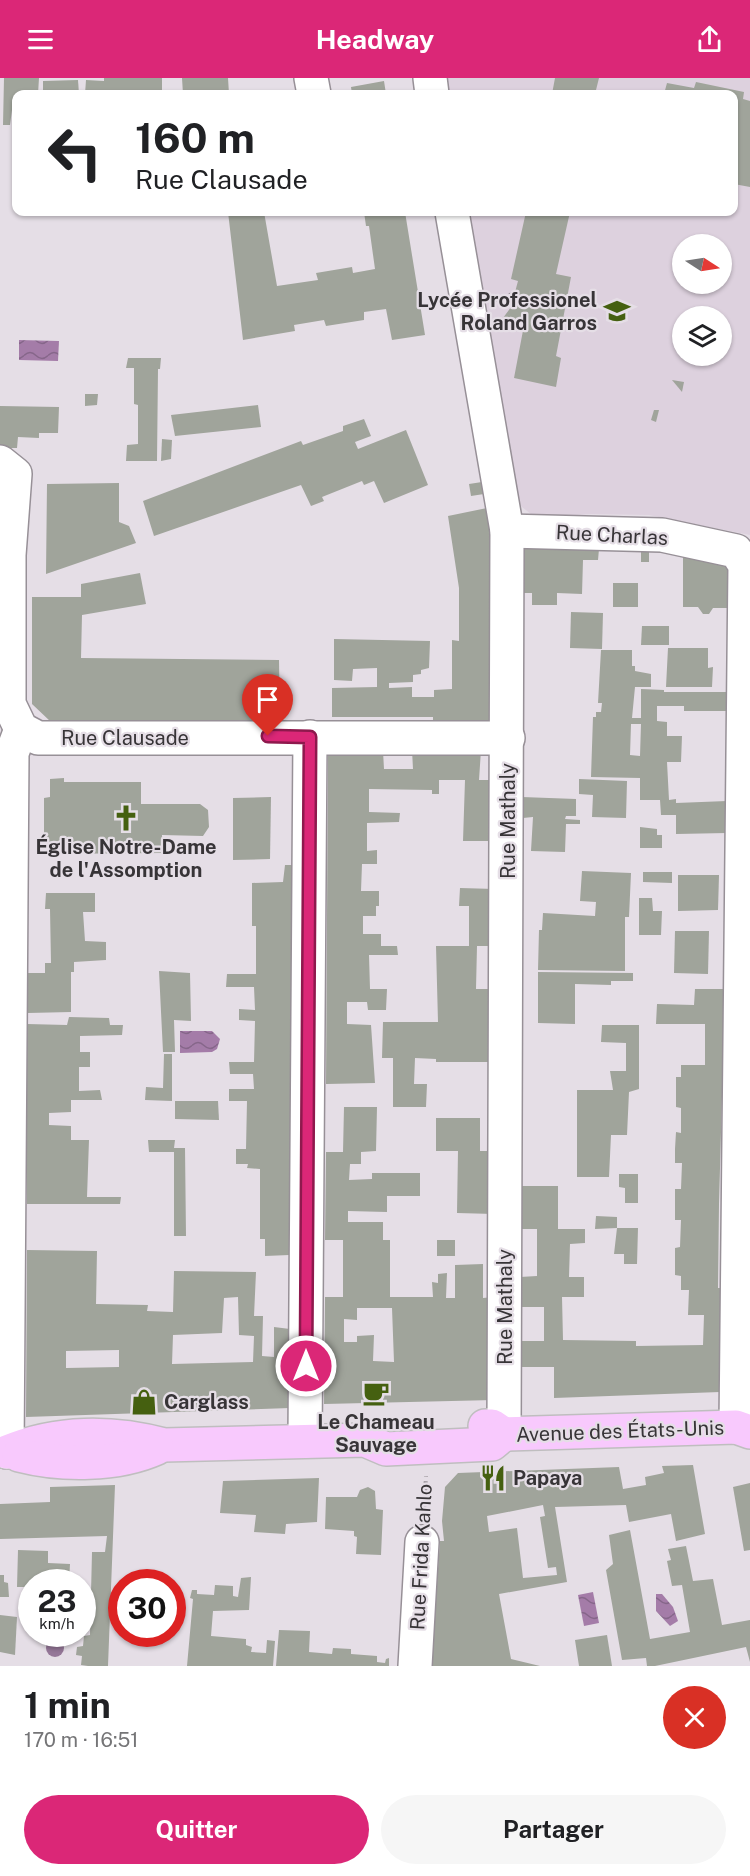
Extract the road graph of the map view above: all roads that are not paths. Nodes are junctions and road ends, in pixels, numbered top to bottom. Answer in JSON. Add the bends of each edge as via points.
{"nodes":[{"id":1,"x":453,"y":216,"type":"edge"},
{"id":2,"x":0,"y":462,"type":"edge"},
{"id":3,"x":507,"y":531,"type":"junction"},
{"id":4,"x":21,"y":729,"type":"junction"},
{"id":5,"x":310,"y":737,"type":"junction"},
{"id":6,"x":508,"y":738,"type":"junction"},
{"id":7,"x":745,"y":1427,"type":"edge"},
{"id":8,"x":504,"y":1434,"type":"junction"},
{"id":9,"x":365,"y":1440,"type":"junction"},
{"id":10,"x":305,"y":1441,"type":"junction"},
{"id":11,"x":3,"y":1452,"type":"edge"},
{"id":12,"x":422,"y":1542,"type":"road end"},
{"id":13,"x":415,"y":1666,"type":"edge"}],
"edges":[{"from":1,"to":3,"type":"street","name":"Rue Mathaly"},
{"from":2,"to":4,"type":"street","via":[[15,474],[9,555],[9,704]]},
{"from":3,"to":6,"type":"street","name":"Rue Mathaly"},
{"from":3,"to":7,"type":"street","name":"Rue Charlas","via":[[662,535],[736,551],[745,565]]},
{"from":4,"to":5,"type":"street","name":"Rue Clausade","via":[[38,738]]},
{"from":4,"to":11,"type":"street","via":[[12,753]]},
{"from":5,"to":6,"type":"street","name":"Rue Clausade"},
{"from":5,"to":10,"type":"street"},
{"from":6,"to":8,"type":"street","name":"Rue Mathaly"},
{"from":7,"to":8,"type":"main road","name":"Avenue des États-Unis"},
{"from":8,"to":9,"type":"main road","name":"Avenue des États-Unis","via":[[492,1444],[386,1449]]},
{"from":8,"to":9,"type":"main road","name":"Avenue des États-Unis","via":[[492,1426],[385,1428]]},
{"from":9,"to":10,"type":"main road","name":"Avenue des États-Unis"},
{"from":10,"to":11,"type":"main road","name":"Avenue des États-Unis","via":[[164,1445],[136,1458],[82,1462]]},
{"from":12,"to":13,"type":"street","name":"Rue Frida Kahlo"}]}
